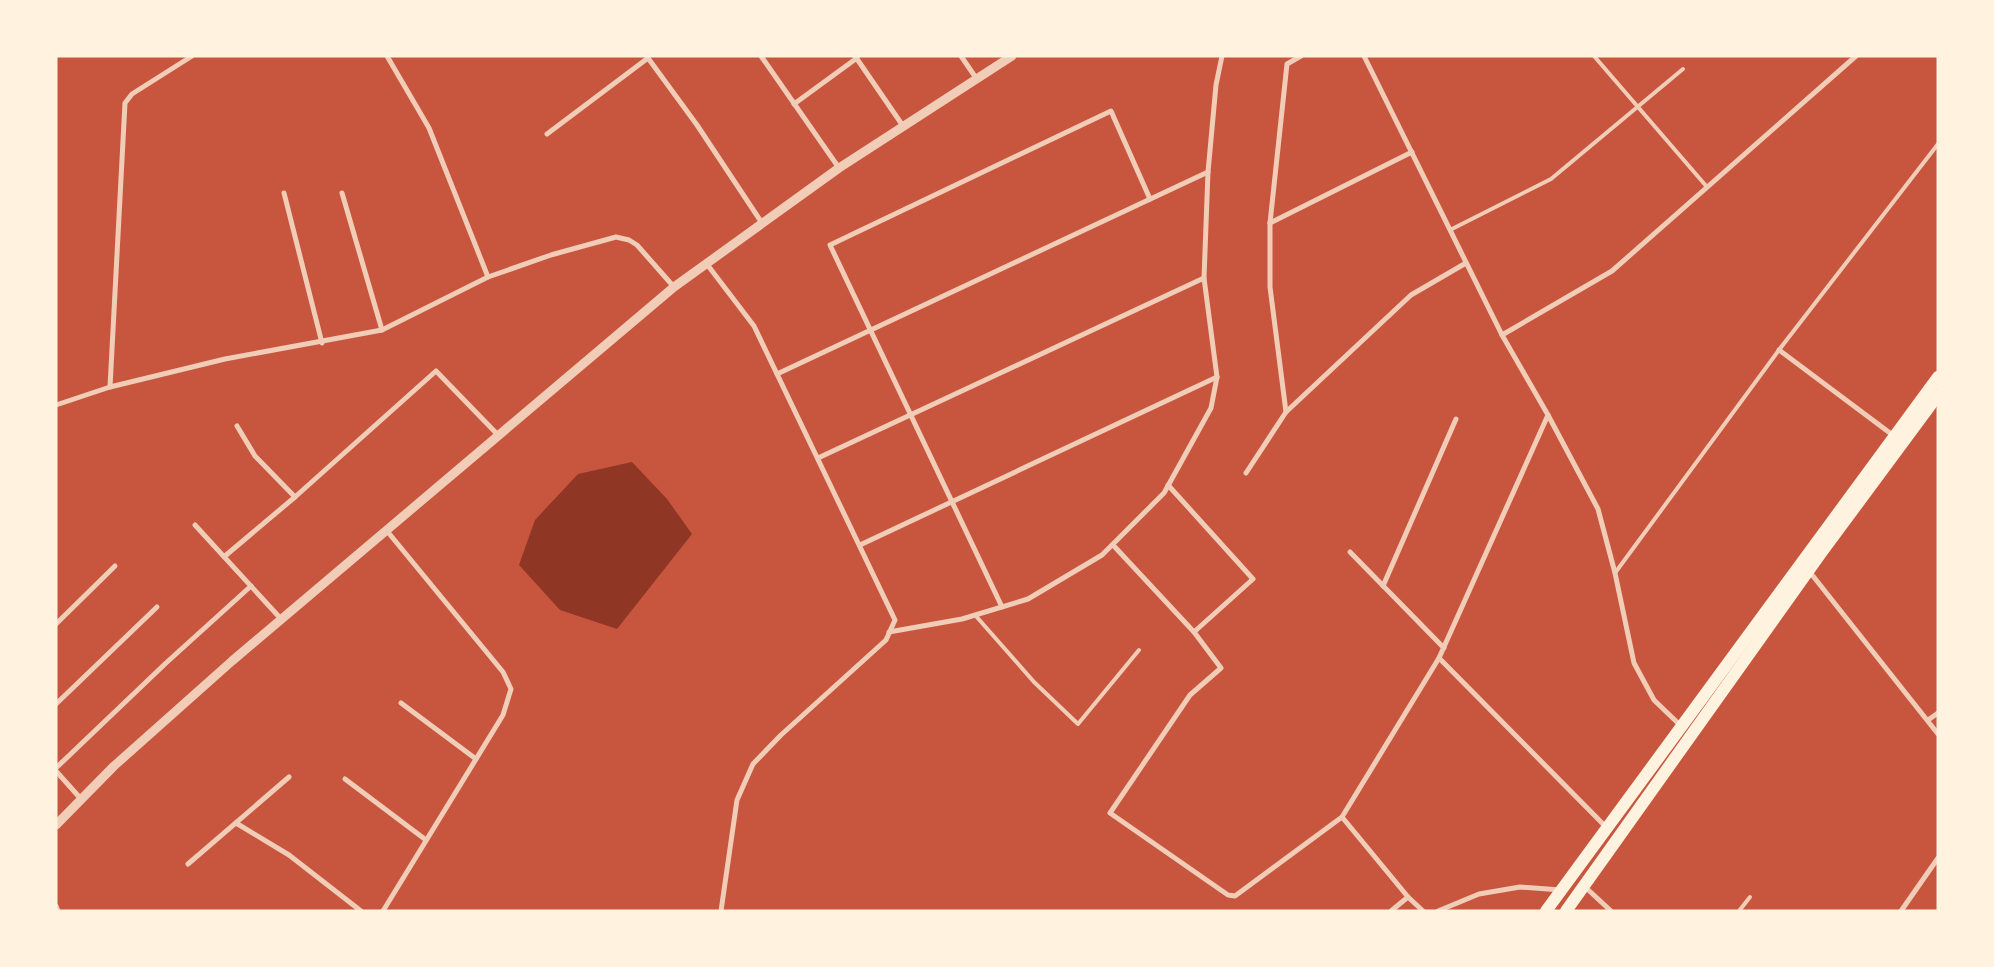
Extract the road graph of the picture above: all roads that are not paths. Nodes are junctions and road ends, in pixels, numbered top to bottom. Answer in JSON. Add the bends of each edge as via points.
{"nodes":[{"id":1,"x":192,"y":56,"type":"edge"},
{"id":2,"x":386,"y":56,"type":"edge"},
{"id":3,"x":761,"y":56,"type":"edge"},
{"id":4,"x":961,"y":56,"type":"edge"},
{"id":5,"x":1012,"y":56,"type":"edge"},
{"id":6,"x":1222,"y":56,"type":"edge"},
{"id":7,"x":1300,"y":56,"type":"edge"},
{"id":8,"x":1364,"y":56,"type":"edge"},
{"id":9,"x":1594,"y":56,"type":"edge"},
{"id":10,"x":1856,"y":56,"type":"edge"},
{"id":11,"x":647,"y":57,"type":"edge"},
{"id":12,"x":856,"y":57,"type":"edge"},
{"id":13,"x":1683,"y":69,"type":"dead end"},
{"id":14,"x":976,"y":78,"type":"junction"},
{"id":15,"x":794,"y":104,"type":"junction"},
{"id":16,"x":1638,"y":107,"type":"junction"},
{"id":17,"x":903,"y":126,"type":"junction"},
{"id":18,"x":547,"y":134,"type":"dead end"},
{"id":19,"x":1938,"y":144,"type":"edge"},
{"id":20,"x":1412,"y":152,"type":"junction"},
{"id":21,"x":839,"y":168,"type":"junction"},
{"id":22,"x":1208,"y":172,"type":"junction"},
{"id":23,"x":1708,"y":187,"type":"junction"},
{"id":24,"x":284,"y":193,"type":"dead end"},
{"id":25,"x":342,"y":193,"type":"dead end"},
{"id":26,"x":1150,"y":199,"type":"junction"},
{"id":27,"x":762,"y":223,"type":"junction"},
{"id":28,"x":1270,"y":223,"type":"junction"},
{"id":29,"x":1450,"y":230,"type":"junction"},
{"id":30,"x":706,"y":263,"type":"junction"},
{"id":31,"x":1466,"y":263,"type":"junction"},
{"id":32,"x":488,"y":277,"type":"junction"},
{"id":33,"x":1204,"y":278,"type":"junction"},
{"id":34,"x":674,"y":287,"type":"junction"},
{"id":35,"x":382,"y":330,"type":"junction"},
{"id":36,"x":871,"y":330,"type":"junction"},
{"id":37,"x":1502,"y":335,"type":"junction"},
{"id":38,"x":322,"y":343,"type":"junction"},
{"id":39,"x":1779,"y":350,"type":"junction"},
{"id":40,"x":777,"y":374,"type":"junction"},
{"id":41,"x":1217,"y":377,"type":"junction"},
{"id":42,"x":1938,"y":377,"type":"edge"},
{"id":43,"x":110,"y":387,"type":"junction"},
{"id":44,"x":1938,"y":395,"type":"edge"},
{"id":45,"x":56,"y":405,"type":"edge"},
{"id":46,"x":1286,"y":412,"type":"junction"},
{"id":47,"x":911,"y":415,"type":"junction"},
{"id":48,"x":1548,"y":415,"type":"junction"},
{"id":49,"x":1456,"y":419,"type":"dead end"},
{"id":50,"x":237,"y":426,"type":"dead end"},
{"id":51,"x":499,"y":436,"type":"junction"},
{"id":52,"x":1894,"y":437,"type":"junction"},
{"id":53,"x":818,"y":458,"type":"junction"},
{"id":54,"x":1246,"y":473,"type":"dead end"},
{"id":55,"x":1168,"y":486,"type":"junction"},
{"id":56,"x":295,"y":497,"type":"junction"},
{"id":57,"x":952,"y":502,"type":"junction"},
{"id":58,"x":195,"y":526,"type":"dead end"},
{"id":59,"x":387,"y":531,"type":"junction"},
{"id":60,"x":860,"y":545,"type":"junction"},
{"id":61,"x":1113,"y":545,"type":"junction"},
{"id":62,"x":1350,"y":552,"type":"dead end"},
{"id":63,"x":225,"y":556,"type":"junction"},
{"id":64,"x":115,"y":566,"type":"dead end"},
{"id":65,"x":1809,"y":571,"type":"junction"},
{"id":66,"x":1615,"y":573,"type":"junction"},
{"id":67,"x":252,"y":586,"type":"junction"},
{"id":68,"x":1383,"y":586,"type":"junction"},
{"id":69,"x":157,"y":607,"type":"dead end"},
{"id":70,"x":1002,"y":607,"type":"junction"},
{"id":71,"x":975,"y":615,"type":"junction"},
{"id":72,"x":282,"y":620,"type":"junction"},
{"id":73,"x":56,"y":624,"type":"edge"},
{"id":74,"x":889,"y":632,"type":"junction"},
{"id":75,"x":1194,"y":632,"type":"junction"},
{"id":76,"x":1444,"y":648,"type":"junction"},
{"id":77,"x":1139,"y":650,"type":"dead end"},
{"id":78,"x":1439,"y":658,"type":"junction"},
{"id":79,"x":401,"y":703,"type":"dead end"},
{"id":80,"x":56,"y":704,"type":"edge"},
{"id":81,"x":1938,"y":713,"type":"edge"},
{"id":82,"x":1928,"y":720,"type":"junction"},
{"id":83,"x":1681,"y":727,"type":"junction"},
{"id":84,"x":1938,"y":734,"type":"edge"},
{"id":85,"x":476,"y":759,"type":"junction"},
{"id":86,"x":56,"y":769,"type":"edge"},
{"id":87,"x":289,"y":777,"type":"dead end"},
{"id":88,"x":345,"y":778,"type":"dead end"},
{"id":89,"x":81,"y":799,"type":"junction"},
{"id":90,"x":1342,"y":817,"type":"junction"},
{"id":91,"x":236,"y":823,"type":"junction"},
{"id":92,"x":56,"y":825,"type":"edge"},
{"id":93,"x":1607,"y":828,"type":"junction"},
{"id":94,"x":426,"y":840,"type":"junction"},
{"id":95,"x":1938,"y":858,"type":"edge"},
{"id":96,"x":188,"y":864,"type":"dead end"},
{"id":97,"x":1584,"y":886,"type":"junction"},
{"id":98,"x":1562,"y":890,"type":"junction"},
{"id":99,"x":1408,"y":897,"type":"junction"},
{"id":100,"x":1750,"y":897,"type":"dead end"},
{"id":101,"x":56,"y":906,"type":"edge"},
{"id":102,"x":58,"y":911,"type":"edge"},
{"id":103,"x":361,"y":911,"type":"edge"},
{"id":104,"x":383,"y":911,"type":"edge"},
{"id":105,"x":721,"y":911,"type":"edge"},
{"id":106,"x":1391,"y":911,"type":"edge"},
{"id":107,"x":1423,"y":911,"type":"edge"},
{"id":108,"x":1438,"y":911,"type":"edge"},
{"id":109,"x":1546,"y":911,"type":"edge"},
{"id":110,"x":1566,"y":911,"type":"edge"},
{"id":111,"x":1610,"y":911,"type":"edge"},
{"id":112,"x":1739,"y":911,"type":"edge"},
{"id":113,"x":1901,"y":911,"type":"edge"}],
"edges":[{"from":1,"to":43,"type":"street","via":[[132,94],[125,103]]},
{"from":2,"to":32,"type":"street","via":[[429,128]]},
{"from":3,"to":15,"type":"street"},
{"from":4,"to":14,"type":"street"},
{"from":5,"to":14,"type":"street"},
{"from":6,"to":22,"type":"street"},
{"from":7,"to":28,"type":"street","via":[[1287,64]]},
{"from":8,"to":20,"type":"street"},
{"from":9,"to":16,"type":"lane"},
{"from":10,"to":23,"type":"street"},
{"from":11,"to":18,"type":"street"},
{"from":11,"to":27,"type":"street","via":[[698,126]]},
{"from":12,"to":15,"type":"street"},
{"from":12,"to":17,"type":"street"},
{"from":13,"to":16,"type":"lane"},
{"from":14,"to":17,"type":"street"},
{"from":15,"to":21,"type":"street"},
{"from":16,"to":23,"type":"lane"},
{"from":16,"to":29,"type":"lane","via":[[1551,179]]},
{"from":17,"to":21,"type":"street"},
{"from":19,"to":39,"type":"lane"},
{"from":20,"to":28,"type":"street"},
{"from":20,"to":29,"type":"street"},
{"from":21,"to":27,"type":"street"},
{"from":22,"to":26,"type":"street"},
{"from":22,"to":33,"type":"street"},
{"from":23,"to":37,"type":"street","via":[[1612,271]]},
{"from":24,"to":38,"type":"street"},
{"from":25,"to":35,"type":"street"},
{"from":26,"to":36,"type":"street"},
{"from":26,"to":36,"type":"street","via":[[1111,111],[830,245]]},
{"from":27,"to":30,"type":"street"},
{"from":28,"to":46,"type":"street","via":[[1270,287]]},
{"from":29,"to":31,"type":"street"},
{"from":30,"to":34,"type":"street"},
{"from":30,"to":40,"type":"street","via":[[754,326]]},
{"from":31,"to":37,"type":"street"},
{"from":31,"to":46,"type":"street","via":[[1411,295]]},
{"from":32,"to":34,"type":"street","via":[[616,237],[637,245]]},
{"from":32,"to":35,"type":"street"},
{"from":33,"to":41,"type":"street"},
{"from":33,"to":47,"type":"street"},
{"from":34,"to":51,"type":"street"},
{"from":35,"to":38,"type":"street"},
{"from":36,"to":40,"type":"street"},
{"from":36,"to":47,"type":"street"},
{"from":37,"to":48,"type":"street"},
{"from":38,"to":43,"type":"street","via":[[226,358]]},
{"from":39,"to":52,"type":"street"},
{"from":39,"to":66,"type":"lane"},
{"from":40,"to":53,"type":"street"},
{"from":41,"to":55,"type":"street","via":[[1211,408]]},
{"from":41,"to":57,"type":"street"},
{"from":42,"to":52,"type":"main road"},
{"from":43,"to":45,"type":"street"},
{"from":44,"to":65,"type":"main road"},
{"from":46,"to":54,"type":"street"},
{"from":47,"to":53,"type":"street"},
{"from":47,"to":57,"type":"street"},
{"from":48,"to":66,"type":"street","via":[[1598,509]]},
{"from":48,"to":76,"type":"street"},
{"from":49,"to":68,"type":"street"},
{"from":50,"to":56,"type":"street","via":[[255,456]]},
{"from":51,"to":56,"type":"street","via":[[436,371]]},
{"from":51,"to":59,"type":"street"},
{"from":52,"to":83,"type":"main road"},
{"from":53,"to":60,"type":"street"},
{"from":55,"to":61,"type":"street"},
{"from":55,"to":75,"type":"street","via":[[1253,579]]},
{"from":56,"to":63,"type":"street"},
{"from":57,"to":60,"type":"street"},
{"from":57,"to":70,"type":"street"},
{"from":58,"to":63,"type":"street"},
{"from":59,"to":72,"type":"street"},
{"from":59,"to":85,"type":"street","via":[[503,672],[510,689],[503,715]]},
{"from":60,"to":74,"type":"street","via":[[895,620]]},
{"from":61,"to":70,"type":"street","via":[[1102,555],[1028,599]]},
{"from":61,"to":75,"type":"street"},
{"from":62,"to":68,"type":"street"},
{"from":63,"to":67,"type":"street"},
{"from":64,"to":73,"type":"street"},
{"from":65,"to":82,"type":"street"},
{"from":65,"to":97,"type":"main road"},
{"from":66,"to":83,"type":"street","via":[[1634,663],[1654,700]]},
{"from":67,"to":72,"type":"street"},
{"from":67,"to":86,"type":"street"},
{"from":68,"to":76,"type":"street"},
{"from":69,"to":80,"type":"street"},
{"from":70,"to":71,"type":"street"},
{"from":71,"to":74,"type":"street"},
{"from":71,"to":77,"type":"lane","via":[[1034,682],[1078,724]]},
{"from":72,"to":89,"type":"street","via":[[114,766]]},
{"from":74,"to":105,"type":"street","via":[[886,640],[753,764],[737,800]]},
{"from":75,"to":90,"type":"street","via":[[1221,668],[1190,695],[1110,813],[1228,895],[1235,896]]},
{"from":76,"to":78,"type":"street"},
{"from":78,"to":90,"type":"street"},
{"from":78,"to":93,"type":"street"},
{"from":79,"to":85,"type":"street"},
{"from":81,"to":82,"type":"street"},
{"from":82,"to":84,"type":"street"},
{"from":83,"to":93,"type":"main road"},
{"from":85,"to":94,"type":"street"},
{"from":86,"to":89,"type":"street"},
{"from":87,"to":91,"type":"street"},
{"from":88,"to":94,"type":"street"},
{"from":89,"to":92,"type":"street"},
{"from":90,"to":99,"type":"street"},
{"from":91,"to":96,"type":"street"},
{"from":91,"to":103,"type":"street","via":[[289,855]]},
{"from":93,"to":98,"type":"main road"},
{"from":94,"to":104,"type":"street"},
{"from":95,"to":113,"type":"street"},
{"from":97,"to":110,"type":"main road"},
{"from":97,"to":111,"type":"street"},
{"from":98,"to":108,"type":"street","via":[[1520,887],[1480,894]]},
{"from":98,"to":109,"type":"main road"},
{"from":99,"to":106,"type":"street"},
{"from":99,"to":107,"type":"street"},
{"from":100,"to":112,"type":"lane"},
{"from":101,"to":102,"type":"street"}]}
